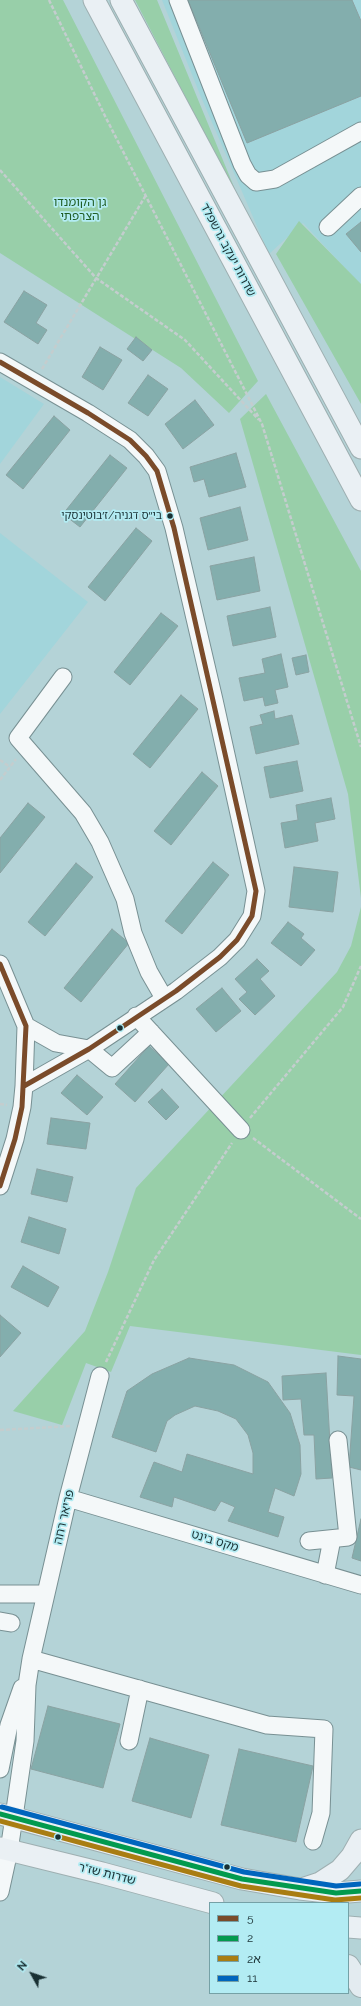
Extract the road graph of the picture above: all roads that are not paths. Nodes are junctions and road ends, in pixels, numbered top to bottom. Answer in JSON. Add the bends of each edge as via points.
{"nodes":[{"id":1,"x":94,"y":0,"type":"edge"},
{"id":2,"x":121,"y":0,"type":"edge"},
{"id":3,"x":178,"y":0,"type":"edge"},
{"id":4,"x":361,"y":131,"type":"edge"},
{"id":5,"x":361,"y":196,"type":"edge"},
{"id":6,"x":328,"y":227,"type":"dead end"},
{"id":7,"x":0,"y":362,"type":"edge"},
{"id":8,"x":361,"y":448,"type":"edge"},
{"id":9,"x":361,"y":500,"type":"edge"},
{"id":10,"x":63,"y":676,"type":"dead end"},
{"id":11,"x":0,"y":964,"type":"edge"},
{"id":12,"x":164,"y":998,"type":"junction"},
{"id":13,"x":136,"y":1016,"type":"junction"},
{"id":14,"x":26,"y":1026,"type":"junction"},
{"id":15,"x":151,"y":1032,"type":"junction"},
{"id":16,"x":89,"y":1049,"type":"junction"},
{"id":17,"x":24,"y":1086,"type":"junction"},
{"id":18,"x":241,"y":1130,"type":"road end"},
{"id":19,"x":0,"y":1186,"type":"edge"},
{"id":20,"x":100,"y":1376,"type":"road end"},
{"id":21,"x":338,"y":1440,"type":"dead end"},
{"id":22,"x":68,"y":1498,"type":"junction"},
{"id":23,"x":332,"y":1538,"type":"junction"},
{"id":24,"x":309,"y":1541,"type":"dead end"},
{"id":25,"x":325,"y":1575,"type":"junction"},
{"id":26,"x":361,"y":1585,"type":"edge"},
{"id":27,"x":0,"y":1594,"type":"edge"},
{"id":28,"x":46,"y":1594,"type":"junction"},
{"id":29,"x":31,"y":1659,"type":"junction"},
{"id":30,"x":140,"y":1689,"type":"junction"},
{"id":31,"x":129,"y":1741,"type":"dead end"},
{"id":32,"x":0,"y":1769,"type":"edge"},
{"id":33,"x":7,"y":1816,"type":"edge"},
{"id":34,"x":361,"y":1840,"type":"edge"},
{"id":35,"x":313,"y":1841,"type":"dead end"},
{"id":36,"x":4,"y":1850,"type":"edge"},
{"id":37,"x":300,"y":1889,"type":"junction"},
{"id":38,"x":361,"y":1891,"type":"edge"},
{"id":39,"x":0,"y":1892,"type":"edge"},
{"id":40,"x":209,"y":1902,"type":"edge"},
{"id":41,"x":349,"y":1926,"type":"edge"},
{"id":42,"x":361,"y":1928,"type":"edge"},
{"id":43,"x":349,"y":1968,"type":"edge"},
{"id":44,"x":361,"y":1986,"type":"edge"}],
"edges":[{"from":1,"to":9,"type":"main road","name":"שדרות יעקב גרשפלד"},
{"from":2,"to":8,"type":"main road","name":"שדרות יעקב גרשפלד"},
{"from":3,"to":4,"type":"street","via":[[242,164],[248,175],[256,182],[274,178]]},
{"from":5,"to":6,"type":"street"},
{"from":7,"to":12,"type":"street","via":[[130,440],[157,471],[174,528],[256,891],[252,916],[237,940],[220,957]]},
{"from":10,"to":12,"type":"street","via":[[18,738],[83,813],[100,842],[125,899],[134,933],[149,972]]},
{"from":11,"to":14,"type":"street"},
{"from":12,"to":13,"type":"street"},
{"from":13,"to":15,"type":"street"},
{"from":13,"to":16,"type":"street"},
{"from":14,"to":16,"type":"street","via":[[56,1043]]},
{"from":14,"to":17,"type":"street"},
{"from":15,"to":16,"type":"street","via":[[112,1068]]},
{"from":15,"to":18,"type":"street"},
{"from":16,"to":17,"type":"street"},
{"from":17,"to":19,"type":"street","via":[[15,1139]]},
{"from":20,"to":22,"type":"street","name":"פריאר רחה"},
{"from":21,"to":23,"type":"street","via":[[348,1537]]},
{"from":22,"to":25,"type":"street","name":"מקס בינט"},
{"from":22,"to":28,"type":"street","name":"פריאר רחה"},
{"from":23,"to":24,"type":"street"},
{"from":23,"to":25,"type":"street"},
{"from":25,"to":26,"type":"street","name":"מקס בינט"},
{"from":27,"to":28,"type":"street"},
{"from":28,"to":29,"type":"street","name":"פריאר רחה"},
{"from":29,"to":30,"type":"street"},
{"from":29,"to":32,"type":"street","name":"פריאר רחה","via":[[9,1725]]},
{"from":29,"to":33,"type":"street","name":"פריאר רחה","via":[[27,1685],[25,1741]]},
{"from":30,"to":31,"type":"street"},
{"from":30,"to":35,"type":"street","via":[[267,1725],[324,1729],[321,1813]]},
{"from":33,"to":36,"type":"street","name":"פריאר רחה"},
{"from":33,"to":37,"type":"main road","via":[[242,1879]]},
{"from":34,"to":37,"type":"main road","via":[[340,1870],[320,1883]]},
{"from":36,"to":39,"type":"street","name":"פריאר רחה"},
{"from":36,"to":40,"type":"main road","name":"שדרות שז\"ר"},
{"from":37,"to":38,"type":"main road","via":[[336,1893]]},
{"from":41,"to":42,"type":"main road"},
{"from":43,"to":44,"type":"highway"}]}
